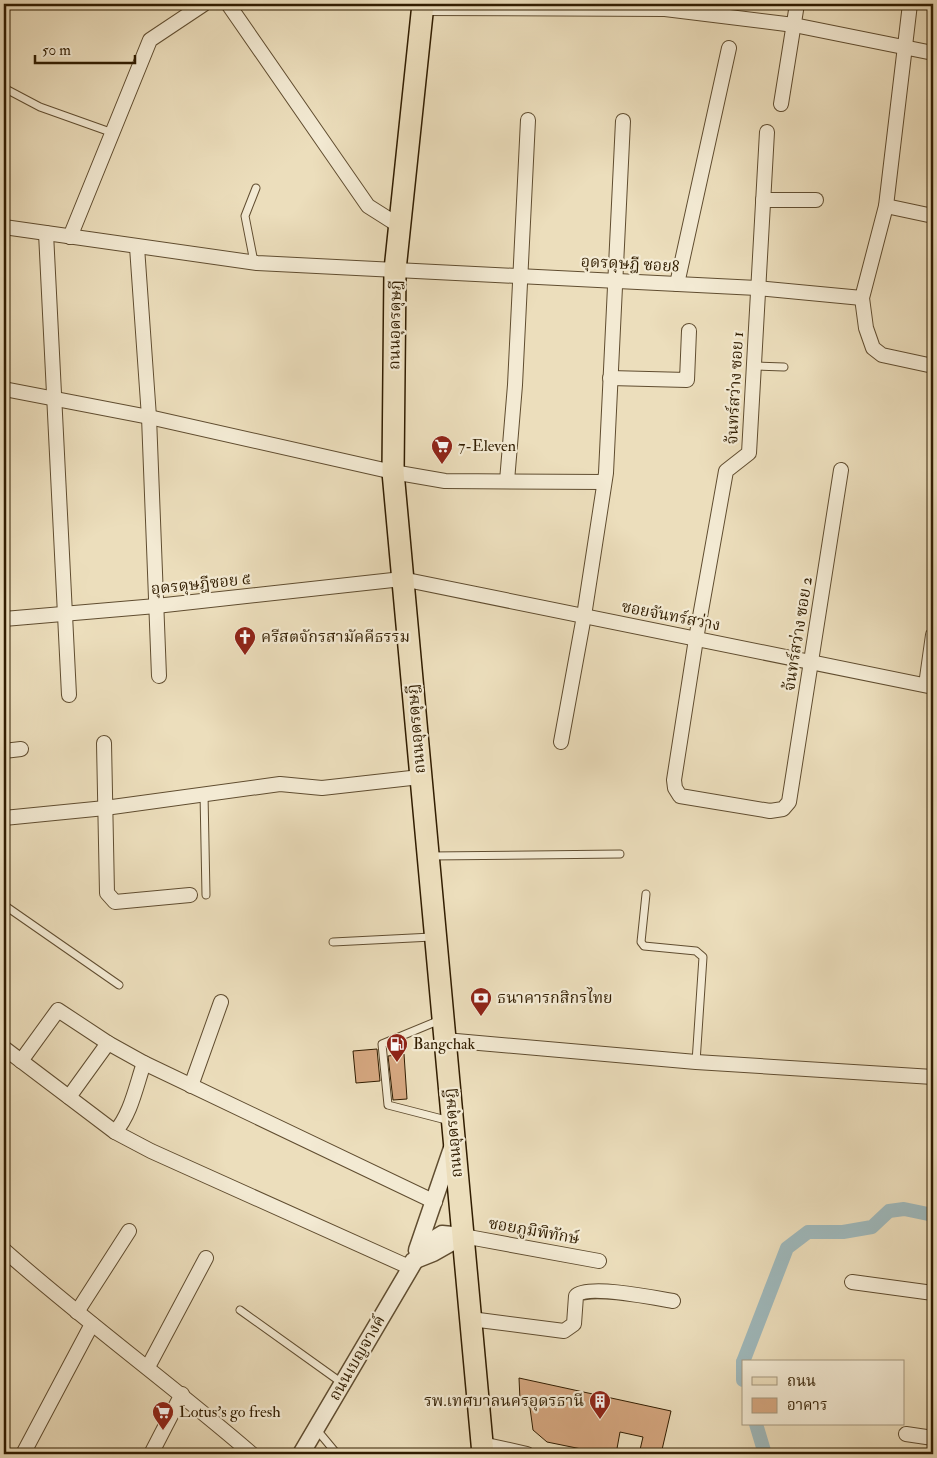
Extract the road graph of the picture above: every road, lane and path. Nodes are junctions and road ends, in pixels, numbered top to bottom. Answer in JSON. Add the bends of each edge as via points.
{"nodes":[{"id":1,"x":204,"y":4,"type":"edge"},
{"id":2,"x":228,"y":4,"type":"edge"},
{"id":3,"x":797,"y":4,"type":"edge"},
{"id":4,"x":910,"y":4,"type":"edge"},
{"id":5,"x":423,"y":6,"type":"edge"},
{"id":6,"x":588,"y":6,"type":"edge"},
{"id":7,"x":655,"y":6,"type":"edge"},
{"id":8,"x":794,"y":25,"type":"junction"},
{"id":9,"x":904,"y":47,"type":"junction"},
{"id":10,"x":729,"y":48,"type":"dead end"},
{"id":11,"x":933,"y":52,"type":"edge"},
{"id":12,"x":4,"y":88,"type":"edge"},
{"id":13,"x":782,"y":104,"type":"dead end"},
{"id":14,"x":528,"y":120,"type":"dead end"},
{"id":15,"x":623,"y":121,"type":"dead end"},
{"id":16,"x":767,"y":132,"type":"dead end"},
{"id":17,"x":112,"y":133,"type":"junction"},
{"id":18,"x":256,"y":188,"type":"dead end"},
{"id":19,"x":763,"y":200,"type":"junction"},
{"id":20,"x":816,"y":200,"type":"dead end"},
{"id":21,"x":886,"y":206,"type":"junction"},
{"id":22,"x":933,"y":216,"type":"edge"},
{"id":23,"x":398,"y":225,"type":"junction"},
{"id":24,"x":4,"y":227,"type":"edge"},
{"id":25,"x":46,"y":233,"type":"junction"},
{"id":26,"x":70,"y":237,"type":"junction"},
{"id":27,"x":138,"y":247,"type":"junction"},
{"id":28,"x":254,"y":262,"type":"junction"},
{"id":29,"x":396,"y":270,"type":"junction"},
{"id":30,"x":519,"y":275,"type":"junction"},
{"id":31,"x":614,"y":281,"type":"junction"},
{"id":32,"x":677,"y":284,"type":"junction"},
{"id":33,"x":757,"y":288,"type":"junction"},
{"id":34,"x":862,"y":298,"type":"junction"},
{"id":35,"x":689,"y":331,"type":"dead end"},
{"id":36,"x":753,"y":366,"type":"junction"},
{"id":37,"x":933,"y":366,"type":"edge"},
{"id":38,"x":784,"y":367,"type":"dead end"},
{"id":39,"x":610,"y":378,"type":"junction"},
{"id":40,"x":4,"y":389,"type":"edge"},
{"id":41,"x":53,"y":398,"type":"junction"},
{"id":42,"x":149,"y":417,"type":"junction"},
{"id":43,"x":842,"y":470,"type":"dead end"},
{"id":44,"x":393,"y":472,"type":"junction"},
{"id":45,"x":507,"y":481,"type":"junction"},
{"id":46,"x":604,"y":482,"type":"junction"},
{"id":47,"x":402,"y":580,"type":"junction"},
{"id":48,"x":156,"y":606,"type":"junction"},
{"id":49,"x":65,"y":614,"type":"junction"},
{"id":50,"x":584,"y":616,"type":"junction"},
{"id":51,"x":4,"y":619,"type":"edge"},
{"id":52,"x":933,"y":635,"type":"edge"},
{"id":53,"x":696,"y":639,"type":"junction"},
{"id":54,"x":812,"y":662,"type":"junction"},
{"id":55,"x":160,"y":676,"type":"dead end"},
{"id":56,"x":930,"y":686,"type":"edge"},
{"id":57,"x":69,"y":695,"type":"dead end"},
{"id":58,"x":561,"y":742,"type":"dead end"},
{"id":59,"x":104,"y":743,"type":"dead end"},
{"id":60,"x":21,"y":750,"type":"dead end"},
{"id":61,"x":4,"y":751,"type":"edge"},
{"id":62,"x":420,"y":777,"type":"junction"},
{"id":63,"x":204,"y":794,"type":"junction"},
{"id":64,"x":789,"y":802,"type":"joint"},
{"id":65,"x":105,"y":808,"type":"junction"},
{"id":66,"x":4,"y":818,"type":"edge"},
{"id":67,"x":620,"y":854,"type":"dead end"},
{"id":68,"x":428,"y":856,"type":"junction"},
{"id":69,"x":646,"y":894,"type":"dead end"},
{"id":70,"x":190,"y":895,"type":"dead end"},
{"id":71,"x":206,"y":895,"type":"dead end"},
{"id":72,"x":4,"y":905,"type":"edge"},
{"id":73,"x":435,"y":937,"type":"junction"},
{"id":74,"x":333,"y":942,"type":"dead end"},
{"id":75,"x":119,"y":985,"type":"dead end"},
{"id":76,"x":221,"y":1002,"type":"dead end"},
{"id":77,"x":444,"y":1029,"type":"junction"},
{"id":78,"x":108,"y":1043,"type":"junction"},
{"id":79,"x":4,"y":1048,"type":"edge"},
{"id":80,"x":21,"y":1061,"type":"junction"},
{"id":81,"x":696,"y":1062,"type":"junction"},
{"id":82,"x":144,"y":1063,"type":"junction"},
{"id":83,"x":933,"y":1077,"type":"edge"},
{"id":84,"x":191,"y":1086,"type":"junction"},
{"id":85,"x":69,"y":1097,"type":"junction"},
{"id":86,"x":115,"y":1132,"type":"junction"},
{"id":87,"x":453,"y":1132,"type":"junction"},
{"id":88,"x":435,"y":1202,"type":"junction"},
{"id":89,"x":129,"y":1231,"type":"dead end"},
{"id":90,"x":463,"y":1236,"type":"junction"},
{"id":91,"x":4,"y":1250,"type":"edge"},
{"id":92,"x":206,"y":1258,"type":"dead end"},
{"id":93,"x":600,"y":1260,"type":"dead end"},
{"id":94,"x":411,"y":1264,"type":"junction"},
{"id":95,"x":852,"y":1282,"type":"dead end"},
{"id":96,"x":933,"y":1292,"type":"edge"},
{"id":97,"x":673,"y":1301,"type":"dead end"},
{"id":98,"x":240,"y":1310,"type":"dead end"},
{"id":99,"x":77,"y":1312,"type":"junction"},
{"id":100,"x":471,"y":1319,"type":"junction"},
{"id":101,"x":92,"y":1324,"type":"junction"},
{"id":102,"x":148,"y":1367,"type":"junction"},
{"id":103,"x":342,"y":1384,"type":"junction"},
{"id":104,"x":182,"y":1394,"type":"junction"},
{"id":105,"x":316,"y":1430,"type":"junction"},
{"id":106,"x":906,"y":1434,"type":"dead end"},
{"id":107,"x":933,"y":1438,"type":"edge"},
{"id":108,"x":483,"y":1449,"type":"edge"},
{"id":109,"x":23,"y":1454,"type":"edge"},
{"id":110,"x":151,"y":1454,"type":"edge"},
{"id":111,"x":252,"y":1454,"type":"edge"},
{"id":112,"x":301,"y":1454,"type":"edge"},
{"id":113,"x":337,"y":1454,"type":"edge"},
{"id":114,"x":527,"y":1454,"type":"edge"}],
"edges":[{"from":1,"to":17,"type":"street","via":[[150,40]]},
{"from":2,"to":23,"type":"street","via":[[368,206]]},
{"from":3,"to":8,"type":"street"},
{"from":4,"to":9,"type":"street"},
{"from":5,"to":6,"type":"street"},
{"from":5,"to":23,"type":"main road","name":"ถนนอุดรดุษฎี"},
{"from":6,"to":7,"type":"street"},
{"from":7,"to":8,"type":"street"},
{"from":8,"to":9,"type":"street"},
{"from":8,"to":13,"type":"street"},
{"from":9,"to":11,"type":"street"},
{"from":9,"to":21,"type":"street"},
{"from":10,"to":32,"type":"street"},
{"from":12,"to":17,"type":"lane","via":[[40,107]]},
{"from":14,"to":30,"type":"street"},
{"from":15,"to":31,"type":"street"},
{"from":16,"to":19,"type":"street","name":"จ้นทร์สว่าง ซอย 1"},
{"from":17,"to":26,"type":"street"},
{"from":18,"to":28,"type":"lane","via":[[246,216]]},
{"from":19,"to":20,"type":"street"},
{"from":19,"to":33,"type":"street","name":"จ้นทร์สว่าง ซอย 1"},
{"from":21,"to":22,"type":"street"},
{"from":21,"to":34,"type":"street"},
{"from":23,"to":29,"type":"main road","name":"ถนนอุดรดุษฎี"},
{"from":24,"to":25,"type":"street","name":"อุดรดุษฎี ซอย8"},
{"from":25,"to":26,"type":"street","name":"อุดรดุษฎี ซอย8"},
{"from":25,"to":41,"type":"street"},
{"from":26,"to":27,"type":"street","name":"อุดรดุษฎี ซอย8"},
{"from":27,"to":28,"type":"street","name":"อุดรดุษฎี ซอย8"},
{"from":27,"to":42,"type":"street"},
{"from":28,"to":29,"type":"street","name":"อุดรดุษฎี ซอย8"},
{"from":29,"to":30,"type":"street","name":"อุดรดุษฎี ซอย8"},
{"from":29,"to":44,"type":"main road","name":"ถนนอุดรดุษฎี"},
{"from":30,"to":31,"type":"street","name":"อุดรดุษฎี ซอย8"},
{"from":30,"to":45,"type":"street"},
{"from":31,"to":32,"type":"street","name":"อุดรดุษฎี ซอย8"},
{"from":31,"to":39,"type":"street"},
{"from":32,"to":33,"type":"street","name":"อุดรดุษฎี ซอย8"},
{"from":33,"to":34,"type":"street","name":"อุดรดุษฎี ซอย8"},
{"from":33,"to":36,"type":"street","name":"จ้นทร์สว่าง ซอย 1"},
{"from":34,"to":37,"type":"street","via":[[866,328],[873,348],[882,355]]},
{"from":35,"to":39,"type":"street","via":[[686,380]]},
{"from":36,"to":38,"type":"lane"},
{"from":36,"to":53,"type":"street","name":"จ้นทร์สว่าง ซอย 1","via":[[749,453],[726,471]]},
{"from":39,"to":46,"type":"street"},
{"from":40,"to":41,"type":"street"},
{"from":41,"to":42,"type":"street"},
{"from":41,"to":49,"type":"street"},
{"from":42,"to":44,"type":"street"},
{"from":42,"to":48,"type":"street"},
{"from":43,"to":54,"type":"street","name":"จ้นทร์สว่าง ซอย 2"},
{"from":44,"to":45,"type":"street","via":[[445,480]]},
{"from":44,"to":47,"type":"main road","name":"ถนนอุดรดุษฎี"},
{"from":45,"to":46,"type":"street"},
{"from":46,"to":50,"type":"street"},
{"from":47,"to":48,"type":"street","name":"อุดรดุษฎีซอย ๕"},
{"from":47,"to":50,"type":"street","name":"ซอยจันทร์สว่าง"},
{"from":47,"to":62,"type":"main road","name":"ถนนอุดรดุษฎี"},
{"from":48,"to":49,"type":"street","name":"อุดรดุษฎีซอย ๕"},
{"from":48,"to":55,"type":"street"},
{"from":49,"to":51,"type":"street","name":"อุดรดุษฎีซอย ๕"},
{"from":49,"to":57,"type":"street"},
{"from":50,"to":53,"type":"street","name":"ซอยจันทร์สว่าง"},
{"from":50,"to":58,"type":"street"},
{"from":52,"to":56,"type":"street"},
{"from":53,"to":54,"type":"street","name":"ซอยจันทร์สว่าง"},
{"from":53,"to":64,"type":"street","name":"จ้นทร์สว่าง ซอย 1","via":[[675,788],[680,796],[770,811],[783,809]]},
{"from":54,"to":56,"type":"street","name":"ซอยจันทร์สว่าง"},
{"from":54,"to":64,"type":"street","name":"จ้นทร์สว่าง ซอย 2"},
{"from":59,"to":65,"type":"street"},
{"from":60,"to":61,"type":"street"},
{"from":62,"to":63,"type":"street","via":[[322,788],[280,784]]},
{"from":62,"to":68,"type":"main road","name":"ถนนอุดรดุษฎี"},
{"from":63,"to":65,"type":"street"},
{"from":63,"to":71,"type":"lane"},
{"from":65,"to":66,"type":"street"},
{"from":65,"to":70,"type":"street","via":[[107,893],[115,902]]},
{"from":67,"to":68,"type":"lane"},
{"from":68,"to":73,"type":"main road","name":"ถนนอุดรดุษฎี"},
{"from":69,"to":81,"type":"lane","via":[[641,942],[644,946],[696,951],[703,957]]},
{"from":72,"to":75,"type":"lane"},
{"from":73,"to":74,"type":"lane"},
{"from":73,"to":77,"type":"main road","name":"ถนนอุดรดุษฎี"},
{"from":76,"to":84,"type":"street"},
{"from":77,"to":81,"type":"street"},
{"from":77,"to":87,"type":"main road","name":"ถนนอุดรดุษฎี"},
{"from":77,"to":87,"type":"lane","via":[[382,1044],[388,1105]]},
{"from":78,"to":80,"type":"street","via":[[58,1010]]},
{"from":78,"to":82,"type":"street"},
{"from":78,"to":85,"type":"street"},
{"from":79,"to":80,"type":"street"},
{"from":80,"to":85,"type":"street"},
{"from":81,"to":83,"type":"street"},
{"from":82,"to":84,"type":"street"},
{"from":82,"to":86,"type":"street","via":[[129,1109]]},
{"from":84,"to":88,"type":"street"},
{"from":85,"to":86,"type":"street"},
{"from":86,"to":94,"type":"street","via":[[151,1151]]},
{"from":87,"to":88,"type":"street","name":"ถนนเบญจางค์"},
{"from":87,"to":90,"type":"main road","name":"ถนนอุดรดุษฎี"},
{"from":88,"to":94,"type":"street","name":"ถนนเบญจางค์"},
{"from":89,"to":99,"type":"street"},
{"from":90,"to":93,"type":"street","name":"ซอยภูมิพิทักษ์"},
{"from":90,"to":94,"type":"street","name":"ถนนเบญจางค์","via":[[438,1235],[424,1245]]},
{"from":90,"to":100,"type":"main road","name":"ถนนอุดรดุษฎี"},
{"from":91,"to":99,"type":"street"},
{"from":92,"to":102,"type":"street"},
{"from":94,"to":103,"type":"street","name":"ถนนเบญจางค์"},
{"from":95,"to":96,"type":"street"},
{"from":97,"to":100,"type":"street","via":[[610,1292],[583,1292],[576,1296],[574,1324],[564,1331]]},
{"from":98,"to":103,"type":"lane"},
{"from":99,"to":101,"type":"street"},
{"from":100,"to":108,"type":"main road","name":"ถนนอุดรดุษฎี"},
{"from":101,"to":102,"type":"street"},
{"from":101,"to":109,"type":"street"},
{"from":102,"to":104,"type":"street"},
{"from":103,"to":105,"type":"street","name":"ถนนเบญจางค์"},
{"from":104,"to":110,"type":"street"},
{"from":104,"to":111,"type":"street"},
{"from":105,"to":112,"type":"street","name":"ถนนเบญจางค์"},
{"from":105,"to":113,"type":"lane"},
{"from":106,"to":107,"type":"street"},
{"from":108,"to":114,"type":"street"}]}
